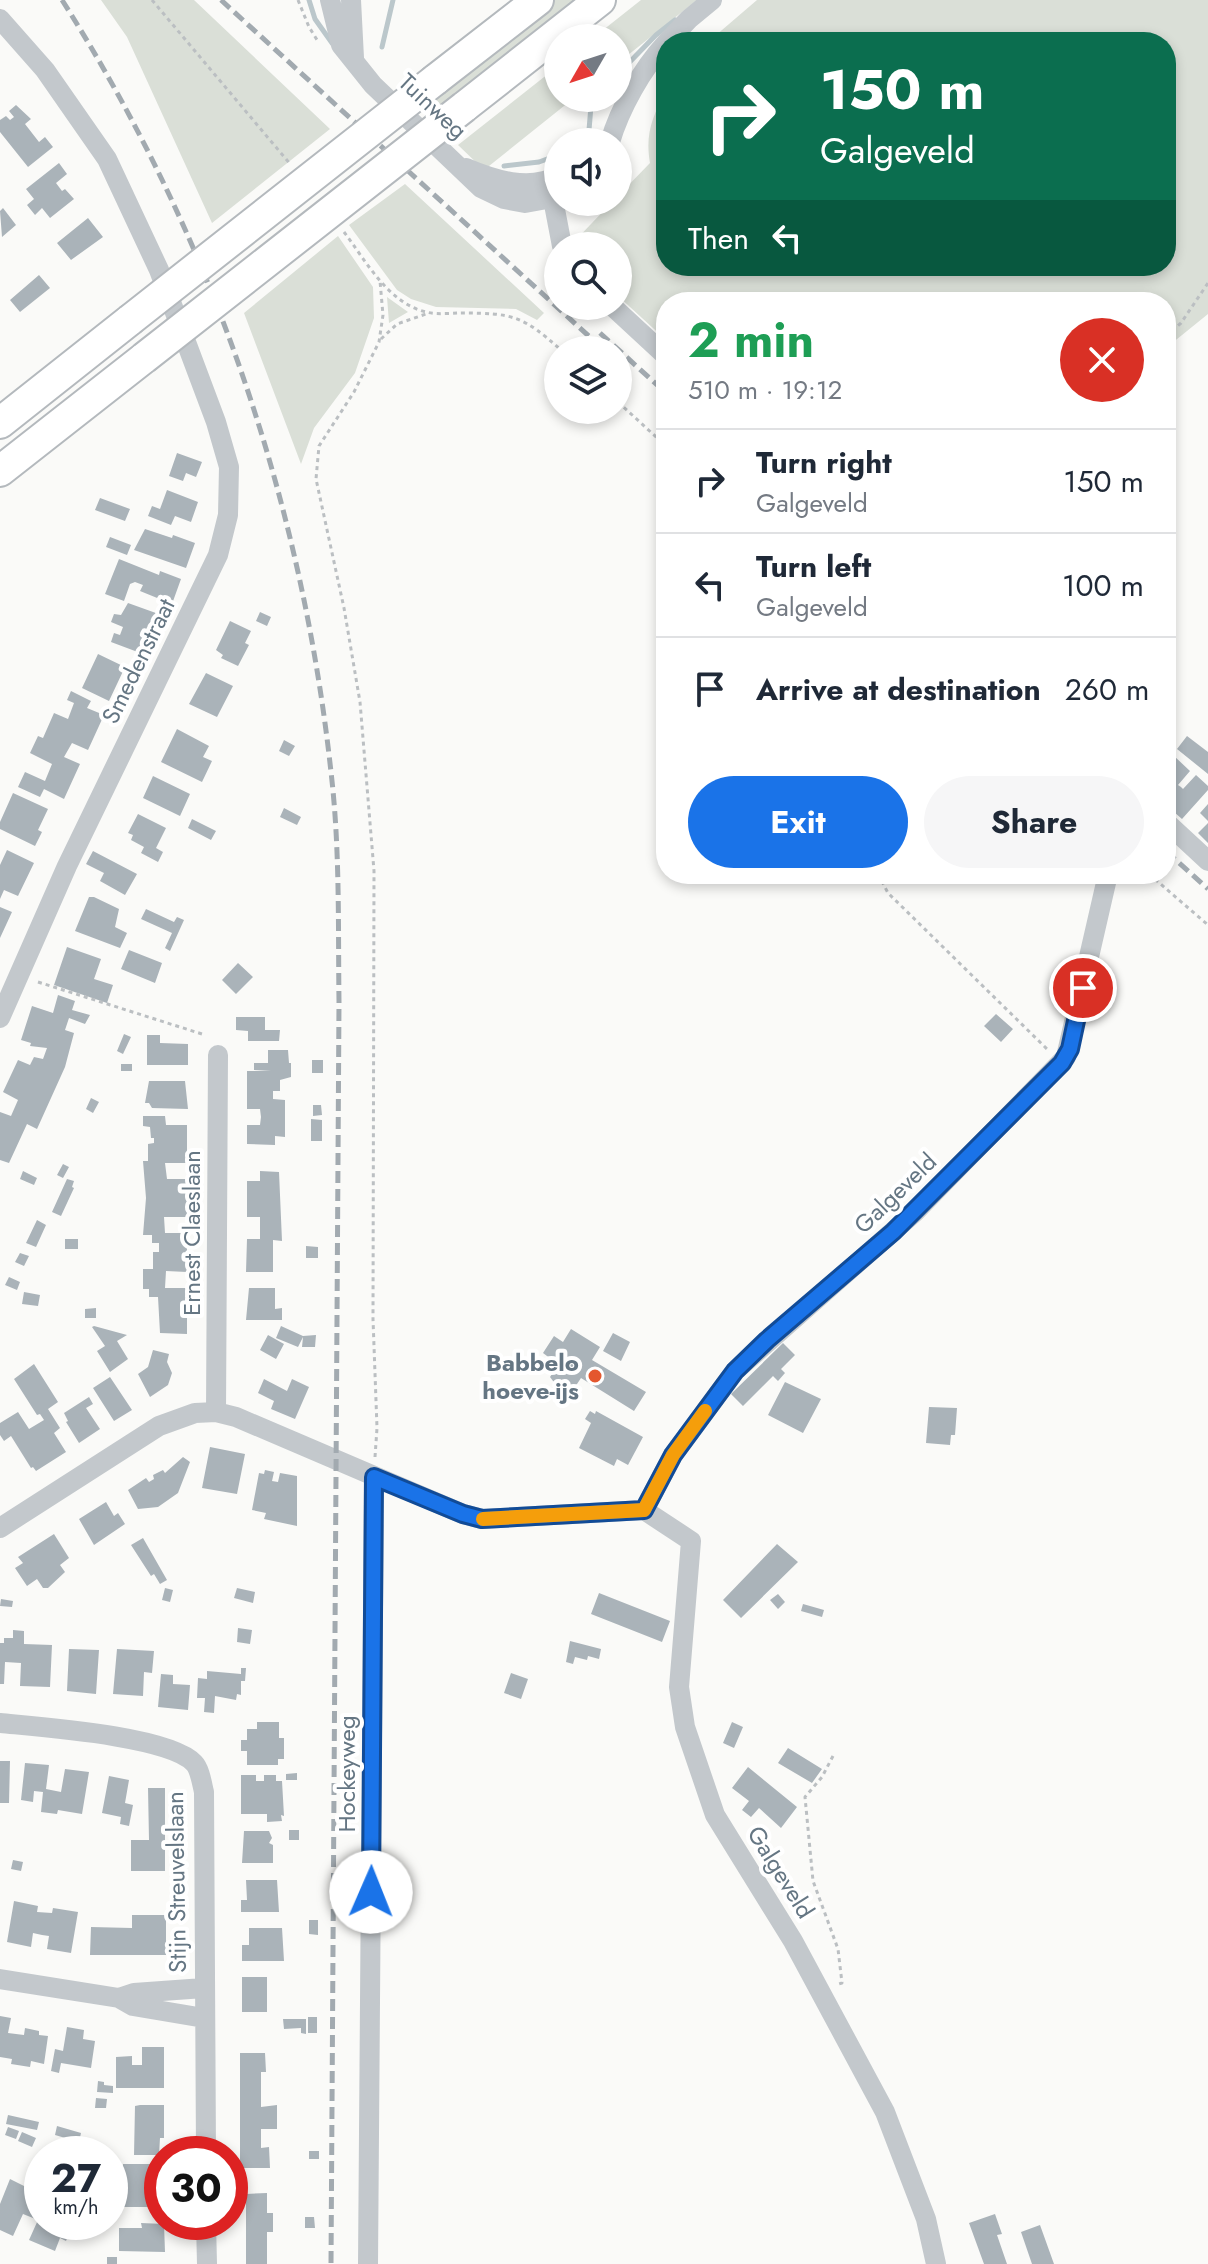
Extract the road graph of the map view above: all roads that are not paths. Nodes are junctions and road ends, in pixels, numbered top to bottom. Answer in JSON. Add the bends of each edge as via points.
{"nodes":[{"id":1,"x":330,"y":0,"type":"edge"},
{"id":2,"x":351,"y":0,"type":"edge"},
{"id":3,"x":538,"y":0,"type":"edge"},
{"id":4,"x":600,"y":0,"type":"edge"},
{"id":5,"x":712,"y":0,"type":"edge"},
{"id":6,"x":0,"y":19,"type":"edge"},
{"id":7,"x":677,"y":32,"type":"edge"},
{"id":8,"x":656,"y":55,"type":"edge"},
{"id":9,"x":354,"y":58,"type":"junction"},
{"id":10,"x":613,"y":128,"type":"edge"},
{"id":11,"x":456,"y":163,"type":"junction"},
{"id":12,"x":544,"y":179,"type":"edge"},
{"id":13,"x":544,"y":200,"type":"edge"},
{"id":14,"x":627,"y":320,"type":"edge"},
{"id":15,"x":656,"y":347,"type":"edge"},
{"id":16,"x":0,"y":423,"type":"edge"},
{"id":17,"x":0,"y":471,"type":"edge"},
{"id":18,"x":1176,"y":831,"type":"edge"},
{"id":19,"x":1208,"y":861,"type":"edge"},
{"id":20,"x":1106,"y":884,"type":"edge"},
{"id":21,"x":1,"y":1015,"type":"edge"},
{"id":22,"x":218,"y":1055,"type":"dead end"},
{"id":23,"x":216,"y":1412,"type":"junction"},
{"id":24,"x":374,"y":1477,"type":"junction"},
{"id":25,"x":644,"y":1510,"type":"junction"},
{"id":26,"x":0,"y":1528,"type":"edge"},
{"id":27,"x":0,"y":1723,"type":"edge"},
{"id":28,"x":0,"y":1979,"type":"edge"},
{"id":29,"x":204,"y":1988,"type":"junction"},
{"id":30,"x":119,"y":1998,"type":"junction"},
{"id":31,"x":204,"y":2018,"type":"junction"},
{"id":32,"x":206,"y":2136,"type":"edge"},
{"id":33,"x":206,"y":2240,"type":"edge"},
{"id":34,"x":207,"y":2264,"type":"edge"},
{"id":35,"x":368,"y":2264,"type":"edge"},
{"id":36,"x":936,"y":2264,"type":"edge"}],
"edges":[{"from":1,"to":9,"type":"street","name":"Tuinweg","via":[[341,45]]},
{"from":2,"to":9,"type":"street"},
{"from":3,"to":16,"type":"highway","bridge":true},
{"from":4,"to":17,"type":"highway","bridge":true},
{"from":5,"to":7,"type":"street"},
{"from":6,"to":21,"type":"street","name":"Smedenstraat","via":[[45,70],[107,159],[159,270],[216,422],[229,467],[230,496],[218,555]]},
{"from":8,"to":10,"type":"street"},
{"from":9,"to":11,"type":"street","name":"Tuinweg","via":[[373,85]]},
{"from":11,"to":12,"type":"street","via":[[523,184]]},
{"from":11,"to":13,"type":"street","name":"Tuinweg","via":[[481,188],[504,199]]},
{"from":14,"to":15,"type":"street"},
{"from":18,"to":19,"type":"street"},
{"from":20,"to":25,"type":"street","name":"Galgeveld","via":[[1070,1049],[1062,1063],[893,1232],[735,1371],[673,1455]]},
{"from":22,"to":23,"type":"street","name":"Ernest Claeslaan"},
{"from":23,"to":24,"type":"street"},
{"from":23,"to":26,"type":"street","via":[[195,1413],[159,1426]]},
{"from":24,"to":25,"type":"street","via":[[482,1519]]},
{"from":24,"to":35,"type":"street","name":"Hockeyweg"},
{"from":25,"to":36,"type":"street","name":"Galgeveld","via":[[691,1541],[680,1706],[715,1815],[823,1995],[885,2112],[926,2219]]},
{"from":27,"to":29,"type":"street","name":"Stijn Streuvelslaan","via":[[142,1743],[177,1751],[196,1764],[204,1792]]},
{"from":28,"to":30,"type":"street"},
{"from":29,"to":30,"type":"street"},
{"from":29,"to":31,"type":"street","name":"Stijn Streuvelslaan"},
{"from":30,"to":31,"type":"street","via":[[133,2006]]},
{"from":31,"to":32,"type":"street","name":"Stijn Streuvelslaan"},
{"from":33,"to":34,"type":"street"}]}
